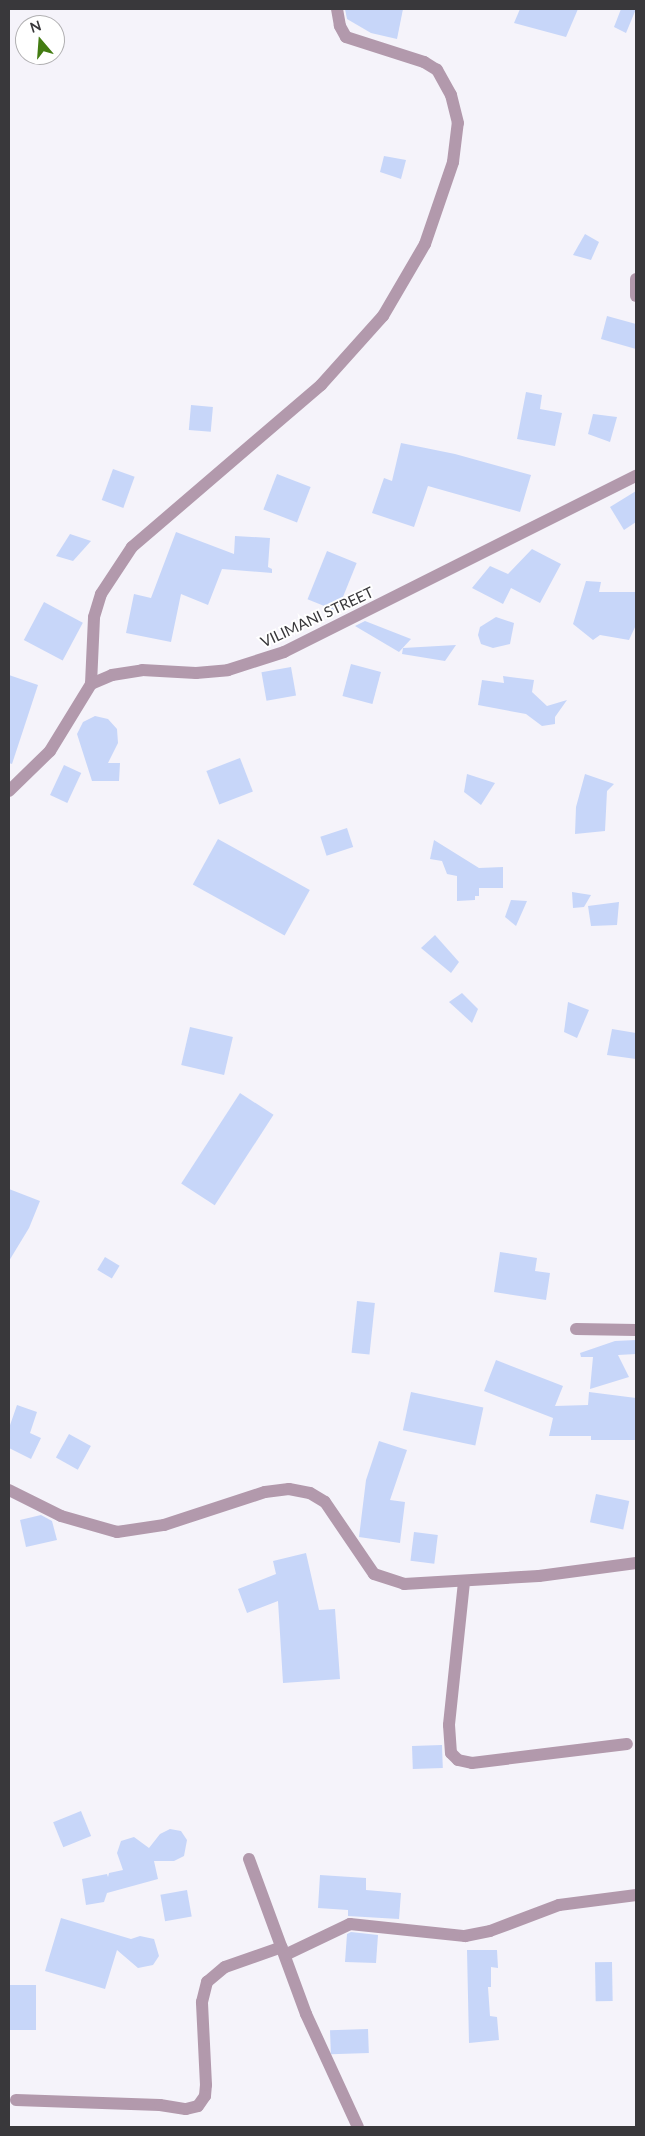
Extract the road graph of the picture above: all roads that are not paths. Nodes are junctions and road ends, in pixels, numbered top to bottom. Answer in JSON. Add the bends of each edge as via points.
{"nodes":[{"id":1,"x":337,"y":9,"type":"edge"},
{"id":2,"x":636,"y":279,"type":"edge"},
{"id":3,"x":636,"y":296,"type":"edge"},
{"id":4,"x":636,"y":476,"type":"edge"},
{"id":5,"x":90,"y":684,"type":"junction"},
{"id":6,"x":9,"y":791,"type":"edge"},
{"id":7,"x":576,"y":1329,"type":"dead end"},
{"id":8,"x":636,"y":1330,"type":"edge"},
{"id":9,"x":9,"y":1490,"type":"edge"},
{"id":10,"x":636,"y":1563,"type":"edge"},
{"id":11,"x":464,"y":1582,"type":"junction"},
{"id":12,"x":627,"y":1744,"type":"dead end"},
{"id":13,"x":248,"y":1859,"type":"dead end"},
{"id":14,"x":636,"y":1895,"type":"edge"},
{"id":15,"x":283,"y":1951,"type":"junction"},
{"id":16,"x":16,"y":2100,"type":"dead end"},
{"id":17,"x":358,"y":2127,"type":"edge"}],
"edges":[{"from":1,"to":5,"type":"street","via":[[346,37],[424,62],[437,70],[452,95],[458,123],[454,162],[425,244],[383,316],[321,385],[132,547],[101,594],[94,617]]},
{"from":2,"to":3,"type":"street"},
{"from":4,"to":5,"type":"street","name":"VILIMANI STREET","via":[[284,652],[228,670],[196,673],[142,670],[112,675]]},
{"from":5,"to":6,"type":"street","via":[[50,750]]},
{"from":7,"to":8,"type":"street"},
{"from":9,"to":11,"type":"street","via":[[61,1516],[117,1532],[164,1525],[265,1492],[288,1489],[310,1493],[325,1502],[366,1565],[383,1580],[404,1584]]},
{"from":10,"to":11,"type":"street","via":[[614,1569]]},
{"from":11,"to":12,"type":"street","via":[[449,1725],[449,1744],[454,1757],[472,1763]]},
{"from":13,"to":15,"type":"street"},
{"from":14,"to":15,"type":"street","via":[[559,1905],[490,1932],[465,1936],[350,1924]]},
{"from":15,"to":16,"type":"street","via":[[225,1966],[207,1982],[202,2002],[206,2085],[205,2096],[198,2106],[186,2109],[160,2105]]},
{"from":15,"to":17,"type":"street","via":[[306,2014]]}]}
